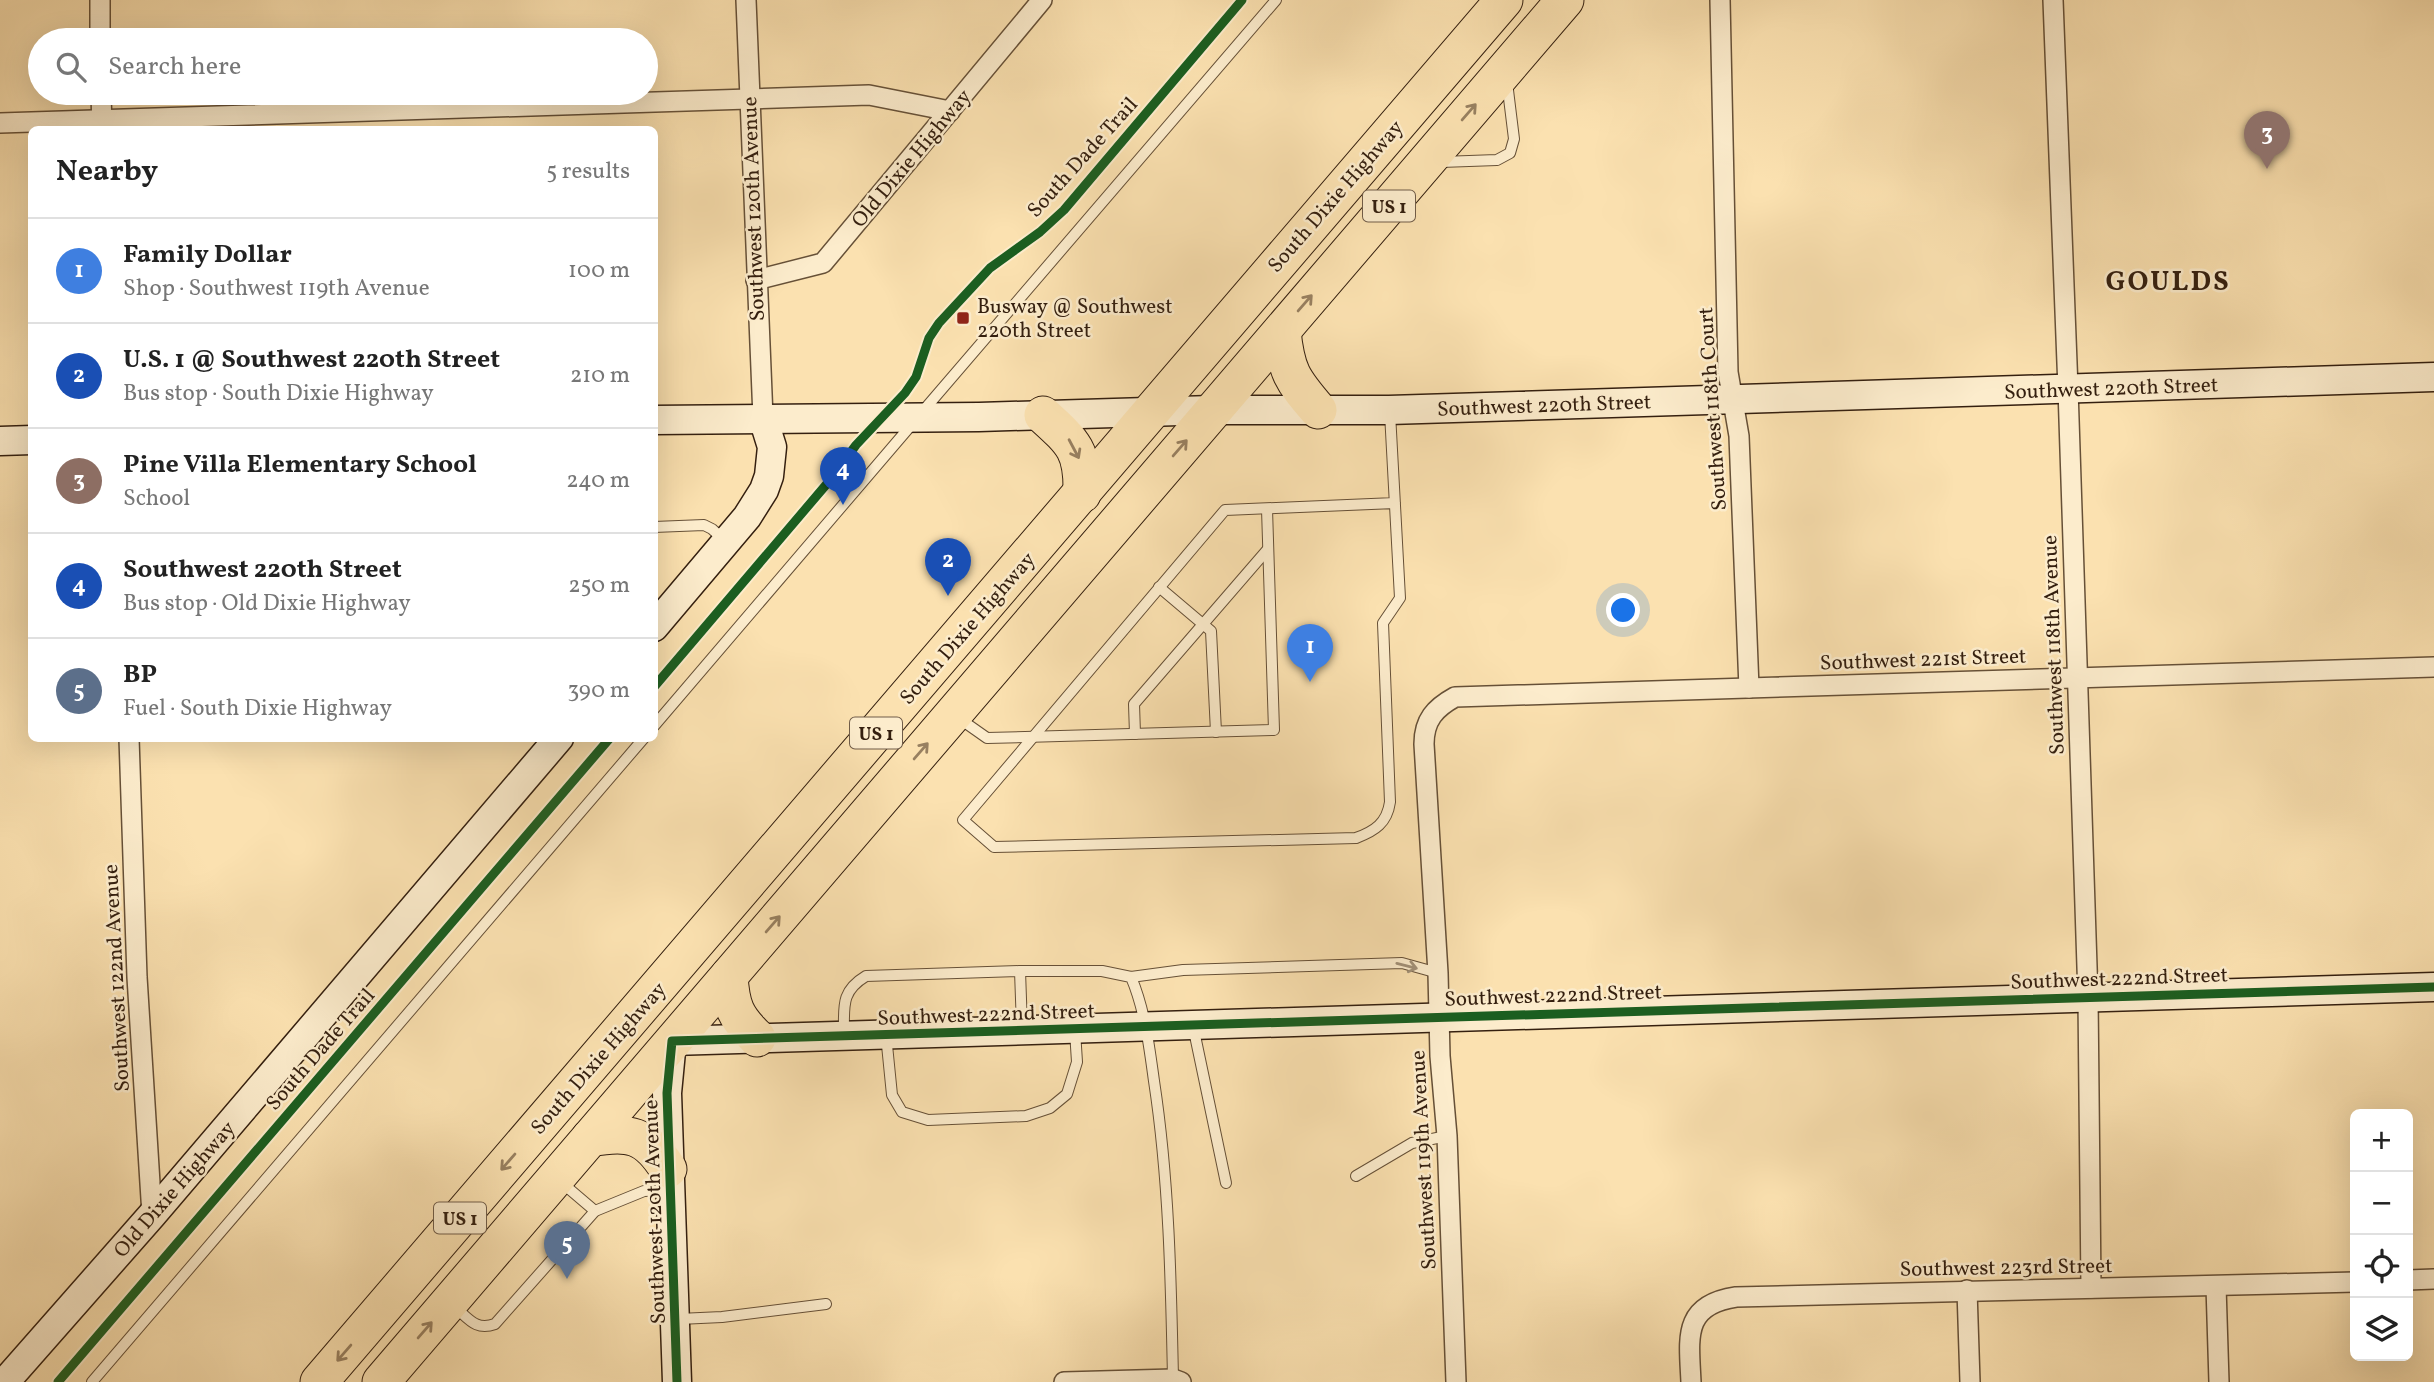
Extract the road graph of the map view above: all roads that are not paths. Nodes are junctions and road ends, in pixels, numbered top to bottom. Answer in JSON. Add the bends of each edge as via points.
{"nodes":[{"id":1,"x":100,"y":0,"type":"edge"},
{"id":2,"x":746,"y":0,"type":"edge"},
{"id":3,"x":1042,"y":0,"type":"edge"},
{"id":4,"x":1276,"y":0,"type":"edge"},
{"id":5,"x":1504,"y":0,"type":"edge"},
{"id":6,"x":1565,"y":0,"type":"edge"},
{"id":7,"x":1720,"y":0,"type":"edge"},
{"id":8,"x":2053,"y":0,"type":"edge"},
{"id":9,"x":100,"y":28,"type":"edge"},
{"id":10,"x":1505,"y":70,"type":"junction"},
{"id":11,"x":749,"y":100,"type":"junction"},
{"id":12,"x":658,"y":104,"type":"edge"},
{"id":13,"x":101,"y":105,"type":"edge"},
{"id":14,"x":620,"y":105,"type":"edge"},
{"id":15,"x":950,"y":111,"type":"junction"},
{"id":16,"x":1401,"y":120,"type":"junction"},
{"id":17,"x":0,"y":123,"type":"edge"},
{"id":18,"x":102,"y":125,"type":"edge"},
{"id":19,"x":1426,"y":162,"type":"junction"},
{"id":20,"x":756,"y":281,"type":"junction"},
{"id":21,"x":1282,"y":331,"type":"junction"},
{"id":22,"x":2434,"y":377,"type":"edge"},
{"id":23,"x":2068,"y":389,"type":"junction"},
{"id":24,"x":1734,"y":398,"type":"junction"},
{"id":25,"x":1212,"y":410,"type":"junction"},
{"id":26,"x":1318,"y":410,"type":"junction"},
{"id":27,"x":1390,"y":410,"type":"junction"},
{"id":28,"x":1151,"y":411,"type":"junction"},
{"id":29,"x":1043,"y":415,"type":"junction"},
{"id":30,"x":763,"y":418,"type":"junction"},
{"id":31,"x":918,"y":418,"type":"junction"},
{"id":32,"x":658,"y":420,"type":"edge"},
{"id":33,"x":28,"y":440,"type":"edge"},
{"id":34,"x":0,"y":441,"type":"edge"},
{"id":35,"x":1082,"y":494,"type":"junction"},
{"id":36,"x":1395,"y":503,"type":"junction"},
{"id":37,"x":1267,"y":509,"type":"junction"},
{"id":38,"x":658,"y":527,"type":"edge"},
{"id":39,"x":726,"y":542,"type":"junction"},
{"id":40,"x":1268,"y":549,"type":"junction"},
{"id":41,"x":1159,"y":587,"type":"junction"},
{"id":42,"x":658,"y":622,"type":"edge"},
{"id":43,"x":1203,"y":624,"type":"junction"},
{"id":44,"x":2434,"y":667,"type":"edge"},
{"id":45,"x":2076,"y":677,"type":"junction"},
{"id":46,"x":1749,"y":688,"type":"junction"},
{"id":47,"x":1455,"y":697,"type":"joint"},
{"id":48,"x":953,"y":714,"type":"junction"},
{"id":49,"x":658,"y":721,"type":"edge"},
{"id":50,"x":1216,"y":732,"type":"junction"},
{"id":51,"x":1135,"y":734,"type":"junction"},
{"id":52,"x":1033,"y":737,"type":"junction"},
{"id":53,"x":129,"y":742,"type":"edge"},
{"id":54,"x":556,"y":742,"type":"edge"},
{"id":55,"x":641,"y":742,"type":"edge"},
{"id":56,"x":852,"y":762,"type":"junction"},
{"id":57,"x":1020,"y":971,"type":"junction"},
{"id":58,"x":1438,"y":972,"type":"junction"},
{"id":59,"x":729,"y":976,"type":"junction"},
{"id":60,"x":1131,"y":977,"type":"junction"},
{"id":61,"x":2434,"y":987,"type":"edge"},
{"id":62,"x":2088,"y":997,"type":"junction"},
{"id":63,"x":1439,"y":1016,"type":"junction"},
{"id":64,"x":1193,"y":1026,"type":"junction"},
{"id":65,"x":1146,"y":1027,"type":"junction"},
{"id":66,"x":1075,"y":1029,"type":"junction"},
{"id":67,"x":1022,"y":1031,"type":"junction"},
{"id":68,"x":886,"y":1035,"type":"junction"},
{"id":69,"x":844,"y":1036,"type":"junction"},
{"id":70,"x":757,"y":1038,"type":"junction"},
{"id":71,"x":672,"y":1041,"type":"junction"},
{"id":72,"x":601,"y":1054,"type":"junction"},
{"id":73,"x":1447,"y":1136,"type":"junction"},
{"id":74,"x":590,"y":1138,"type":"junction"},
{"id":75,"x":1356,"y":1176,"type":"dead end"},
{"id":76,"x":556,"y":1178,"type":"junction"},
{"id":77,"x":669,"y":1179,"type":"junction"},
{"id":78,"x":1226,"y":1183,"type":"dead end"},
{"id":79,"x":595,"y":1212,"type":"junction"},
{"id":80,"x":152,"y":1215,"type":"junction"},
{"id":81,"x":2434,"y":1279,"type":"edge"},
{"id":82,"x":2413,"y":1280,"type":"edge"},
{"id":83,"x":2350,"y":1282,"type":"edge"},
{"id":84,"x":2216,"y":1286,"type":"junction"},
{"id":85,"x":2091,"y":1288,"type":"junction"},
{"id":86,"x":1967,"y":1290,"type":"junction"},
{"id":87,"x":449,"y":1302,"type":"junction"},
{"id":88,"x":826,"y":1304,"type":"dead end"},
{"id":89,"x":675,"y":1320,"type":"junction"},
{"id":90,"x":1177,"y":1380,"type":"edge"},
{"id":91,"x":5,"y":1382,"type":"edge"},
{"id":92,"x":92,"y":1382,"type":"edge"},
{"id":93,"x":319,"y":1382,"type":"edge"},
{"id":94,"x":380,"y":1382,"type":"edge"},
{"id":95,"x":677,"y":1382,"type":"edge"},
{"id":96,"x":1064,"y":1382,"type":"edge"},
{"id":97,"x":1456,"y":1382,"type":"edge"},
{"id":98,"x":1691,"y":1382,"type":"edge"},
{"id":99,"x":1970,"y":1382,"type":"edge"},
{"id":100,"x":2219,"y":1382,"type":"edge"}],
"edges":[{"from":1,"to":9,"type":"street"},
{"from":2,"to":11,"type":"street","name":"Southwest 120th Avenue"},
{"from":3,"to":15,"type":"street","name":"Old Dixie Highway"},
{"from":4,"to":31,"type":"lane"},
{"from":5,"to":16,"type":"highway","name":"South Dixie Highway","number":"US 1"},
{"from":6,"to":10,"type":"highway","number":"US 1"},
{"from":7,"to":24,"type":"street","name":"Southwest 118th Court","via":[[1728,372]]},
{"from":8,"to":23,"type":"street","name":"Southwest 118th Avenue"},
{"from":19,"to":10,"type":"highway","number":"US 1","one_way":true},
{"from":10,"to":19,"type":"lane","via":[[1514,139],[1510,153],[1497,160]]},
{"from":11,"to":12,"type":"street"},
{"from":11,"to":15,"type":"street","via":[[869,95]]},
{"from":11,"to":20,"type":"street","name":"Southwest 120th Avenue"},
{"from":13,"to":18,"type":"street"},
{"from":14,"to":18,"type":"street"},
{"from":15,"to":20,"type":"street","name":"Old Dixie Highway","via":[[823,263]]},
{"from":16,"to":25,"type":"highway","via":[[1383,172],[1218,364],[1211,381]]},
{"from":16,"to":28,"type":"highway","name":"South Dixie Highway","number":"US 1"},
{"from":17,"to":18,"type":"street"},
{"from":21,"to":19,"type":"highway","number":"US 1","one_way":true},
{"from":20,"to":30,"type":"street","name":"Southwest 120th Avenue"},
{"from":21,"to":25,"type":"highway","number":"US 1"},
{"from":21,"to":26,"type":"highway","via":[[1291,378]]},
{"from":22,"to":23,"type":"street","name":"Southwest 220th Street"},
{"from":23,"to":24,"type":"street","name":"Southwest 220th Street"},
{"from":23,"to":45,"type":"street","name":"Southwest 118th Avenue"},
{"from":24,"to":27,"type":"street","name":"Southwest 220th Street"},
{"from":24,"to":46,"type":"street","name":"Southwest 118th Court","via":[[1740,436]]},
{"from":25,"to":26,"type":"street","name":"Southwest 220th Street"},
{"from":25,"to":28,"type":"street","name":"Southwest 220th Street"},
{"from":48,"to":25,"type":"highway","number":"US 1","one_way":true},
{"from":26,"to":27,"type":"street","name":"Southwest 220th Street"},
{"from":27,"to":36,"type":"lane"},
{"from":28,"to":29,"type":"street","name":"Southwest 220th Street"},
{"from":28,"to":35,"type":"highway","name":"South Dixie Highway","number":"US 1"},
{"from":28,"to":48,"type":"highway","via":[[1156,436],[1145,456],[972,662]]},
{"from":29,"to":31,"type":"street","name":"Southwest 220th Street"},
{"from":29,"to":35,"type":"highway","one_way":true,"via":[[1078,452]]},
{"from":30,"to":31,"type":"street","name":"Southwest 220th Street"},
{"from":30,"to":32,"type":"street","name":"Southwest 220th Street"},
{"from":30,"to":39,"type":"street","via":[[772,447],[769,476]]},
{"from":31,"to":49,"type":"lane"},
{"from":33,"to":34,"type":"street"},
{"from":35,"to":56,"type":"highway","name":"South Dixie Highway","number":"US 1"},
{"from":36,"to":37,"type":"lane"},
{"from":36,"to":52,"type":"lane","via":[[1400,598],[1383,624],[1391,802],[1388,814],[1371,833],[1356,838],[993,847],[963,820]]},
{"from":37,"to":40,"type":"lane"},
{"from":37,"to":41,"type":"lane","via":[[1225,510]]},
{"from":38,"to":39,"type":"lane","via":[[704,525]]},
{"from":39,"to":42,"type":"street"},
{"from":40,"to":43,"type":"lane"},
{"from":40,"to":50,"type":"lane","via":[[1274,730]]},
{"from":41,"to":43,"type":"lane"},
{"from":41,"to":52,"type":"lane"},
{"from":43,"to":50,"type":"lane","via":[[1211,631]]},
{"from":43,"to":51,"type":"lane","via":[[1134,704]]},
{"from":44,"to":45,"type":"street","name":"Southwest 221st Street"},
{"from":45,"to":46,"type":"street","name":"Southwest 221st Street"},
{"from":45,"to":62,"type":"street","name":"Southwest 118th Avenue"},
{"from":46,"to":47,"type":"street","name":"Southwest 221st Street"},
{"from":47,"to":58,"type":"street","name":"Southwest 119th Avenue","via":[[1440,705],[1424,731]]},
{"from":48,"to":52,"type":"lane","via":[[987,738]]},
{"from":59,"to":48,"type":"highway","number":"US 1","one_way":true},
{"from":50,"to":51,"type":"lane"},
{"from":51,"to":52,"type":"lane"},
{"from":53,"to":80,"type":"street","name":"Southwest 122nd Avenue","via":[[136,976]]},
{"from":54,"to":80,"type":"street","name":"Old Dixie Highway"},
{"from":55,"to":92,"type":"lane"},
{"from":56,"to":71,"type":"highway","via":[[836,811],[679,994],[671,1011]]},
{"from":56,"to":72,"type":"highway","name":"South Dixie Highway","number":"US 1"},
{"from":57,"to":60,"type":"lane","via":[[1102,971]]},
{"from":57,"to":67,"type":"lane"},
{"from":57,"to":69,"type":"lane","via":[[866,976],[847,993]]},
{"from":60,"to":58,"type":"lane","one_way":true,"via":[[1183,970],[1375,963],[1402,963]]},
{"from":58,"to":63,"type":"street","name":"Southwest 119th Avenue"},
{"from":59,"to":70,"type":"highway","via":[[736,1013]]},
{"from":59,"to":71,"type":"highway","number":"US 1"},
{"from":60,"to":65,"type":"lane"},
{"from":61,"to":62,"type":"street","name":"Southwest 222nd Street"},
{"from":62,"to":63,"type":"street","name":"Southwest 222nd Street"},
{"from":62,"to":85,"type":"street","name":"Southwest 118th Avenue"},
{"from":63,"to":64,"type":"street","name":"Southwest 222nd Street"},
{"from":63,"to":73,"type":"street","name":"Southwest 119th Avenue"},
{"from":64,"to":65,"type":"street","name":"Southwest 222nd Street"},
{"from":64,"to":78,"type":"lane"},
{"from":65,"to":66,"type":"street","name":"Southwest 222nd Street"},
{"from":65,"to":90,"type":"lane","via":[[1164,1146]]},
{"from":66,"to":67,"type":"street","name":"Southwest 222nd Street"},
{"from":66,"to":68,"type":"lane","via":[[1077,1062],[1067,1094],[1050,1108],[1026,1116],[940,1120],[902,1112],[892,1095]]},
{"from":67,"to":68,"type":"street","name":"Southwest 222nd Street"},
{"from":68,"to":69,"type":"street","name":"Southwest 222nd Street"},
{"from":69,"to":70,"type":"street","name":"Southwest 222nd Street"},
{"from":70,"to":71,"type":"street","name":"Southwest 222nd Street"},
{"from":71,"to":72,"type":"highway","via":[[629,1041]]},
{"from":71,"to":74,"type":"highway","number":"US 1"},
{"from":71,"to":77,"type":"street","name":"Southwest 120th Avenue","via":[[667,1093]]},
{"from":72,"to":93,"type":"highway","name":"South Dixie Highway","number":"US 1","one_way":true},
{"from":73,"to":75,"type":"lane","via":[[1412,1143]]},
{"from":73,"to":97,"type":"street","name":"Southwest 119th Avenue"},
{"from":74,"to":76,"type":"highway","number":"US 1"},
{"from":74,"to":77,"type":"highway","via":[[616,1133],[649,1144]]},
{"from":76,"to":79,"type":"lane"},
{"from":76,"to":87,"type":"highway","number":"US 1"},
{"from":77,"to":79,"type":"lane"},
{"from":77,"to":89,"type":"street","name":"Southwest 120th Avenue"},
{"from":79,"to":87,"type":"lane","via":[[495,1324],[480,1327]]},
{"from":80,"to":91,"type":"street","name":"Old Dixie Highway"},
{"from":81,"to":82,"type":"street"},
{"from":83,"to":84,"type":"street","name":"Southwest 223rd Street"},
{"from":84,"to":85,"type":"street","name":"Southwest 223rd Street"},
{"from":84,"to":100,"type":"street"},
{"from":85,"to":86,"type":"street","name":"Southwest 223rd Street"},
{"from":86,"to":98,"type":"street","name":"Southwest 223rd Street","via":[[1726,1298],[1706,1306],[1693,1321]]},
{"from":86,"to":99,"type":"street"},
{"from":94,"to":87,"type":"highway","number":"US 1","one_way":true},
{"from":88,"to":89,"type":"lane"},
{"from":89,"to":95,"type":"street","name":"Southwest 120th Avenue"},
{"from":90,"to":96,"type":"street"}]}
